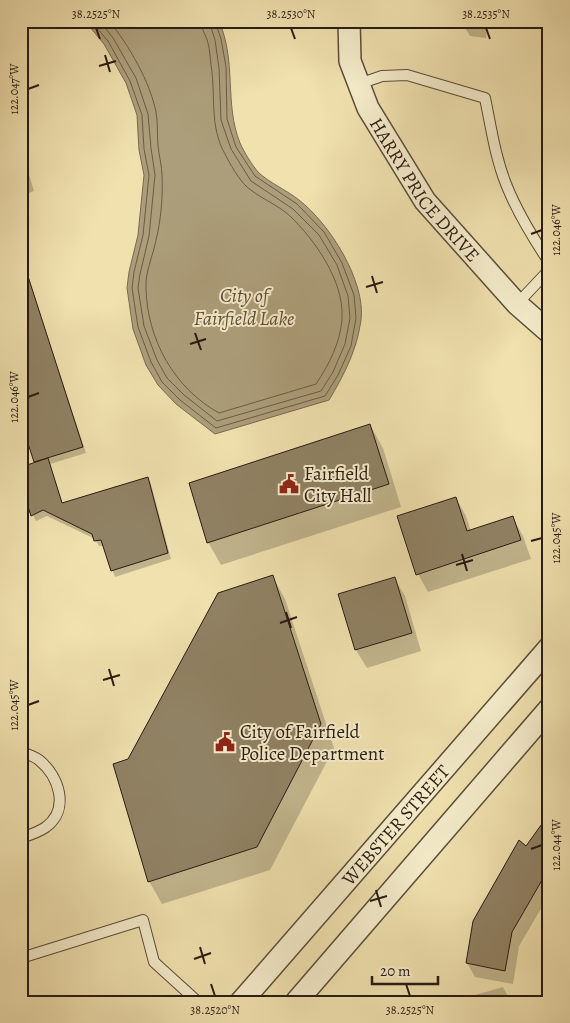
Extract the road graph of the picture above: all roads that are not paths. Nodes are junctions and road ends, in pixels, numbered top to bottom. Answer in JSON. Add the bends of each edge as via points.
{"nodes":[{"id":1,"x":349,"y":21,"type":"edge"},
{"id":2,"x":359,"y":84,"type":"junction"},
{"id":3,"x":549,"y":262,"type":"edge"},
{"id":4,"x":549,"y":270,"type":"edge"},
{"id":5,"x":517,"y":304,"type":"junction"},
{"id":6,"x":549,"y":332,"type":"edge"},
{"id":7,"x":549,"y":648,"type":"edge"},
{"id":8,"x":549,"y":709,"type":"edge"},
{"id":9,"x":21,"y":752,"type":"edge"},
{"id":10,"x":21,"y":838,"type":"edge"},
{"id":11,"x":21,"y":958,"type":"edge"},
{"id":12,"x":198,"y":1002,"type":"edge"},
{"id":13,"x":241,"y":1002,"type":"edge"},
{"id":14,"x":296,"y":1002,"type":"edge"}],
"edges":[{"from":1,"to":2,"type":"street","name":"HARRY PRICE DRIVE","via":[[350,61]]},
{"from":2,"to":3,"type":"lane","via":[[382,76],[407,75],[485,98],[494,146],[506,185],[529,232]]},
{"from":2,"to":5,"type":"street","name":"HARRY PRICE DRIVE","via":[[368,108],[425,201]]},
{"from":4,"to":5,"type":"lane"},
{"from":5,"to":6,"type":"street","name":"HARRY PRICE DRIVE"},
{"from":7,"to":13,"type":"street","name":"WEBSTER STREET"},
{"from":8,"to":14,"type":"street"},
{"from":9,"to":10,"type":"lane","via":[[37,758],[49,768],[61,800],[56,815],[47,826]]},
{"from":11,"to":12,"type":"lane","via":[[143,920],[154,962]]}]}
